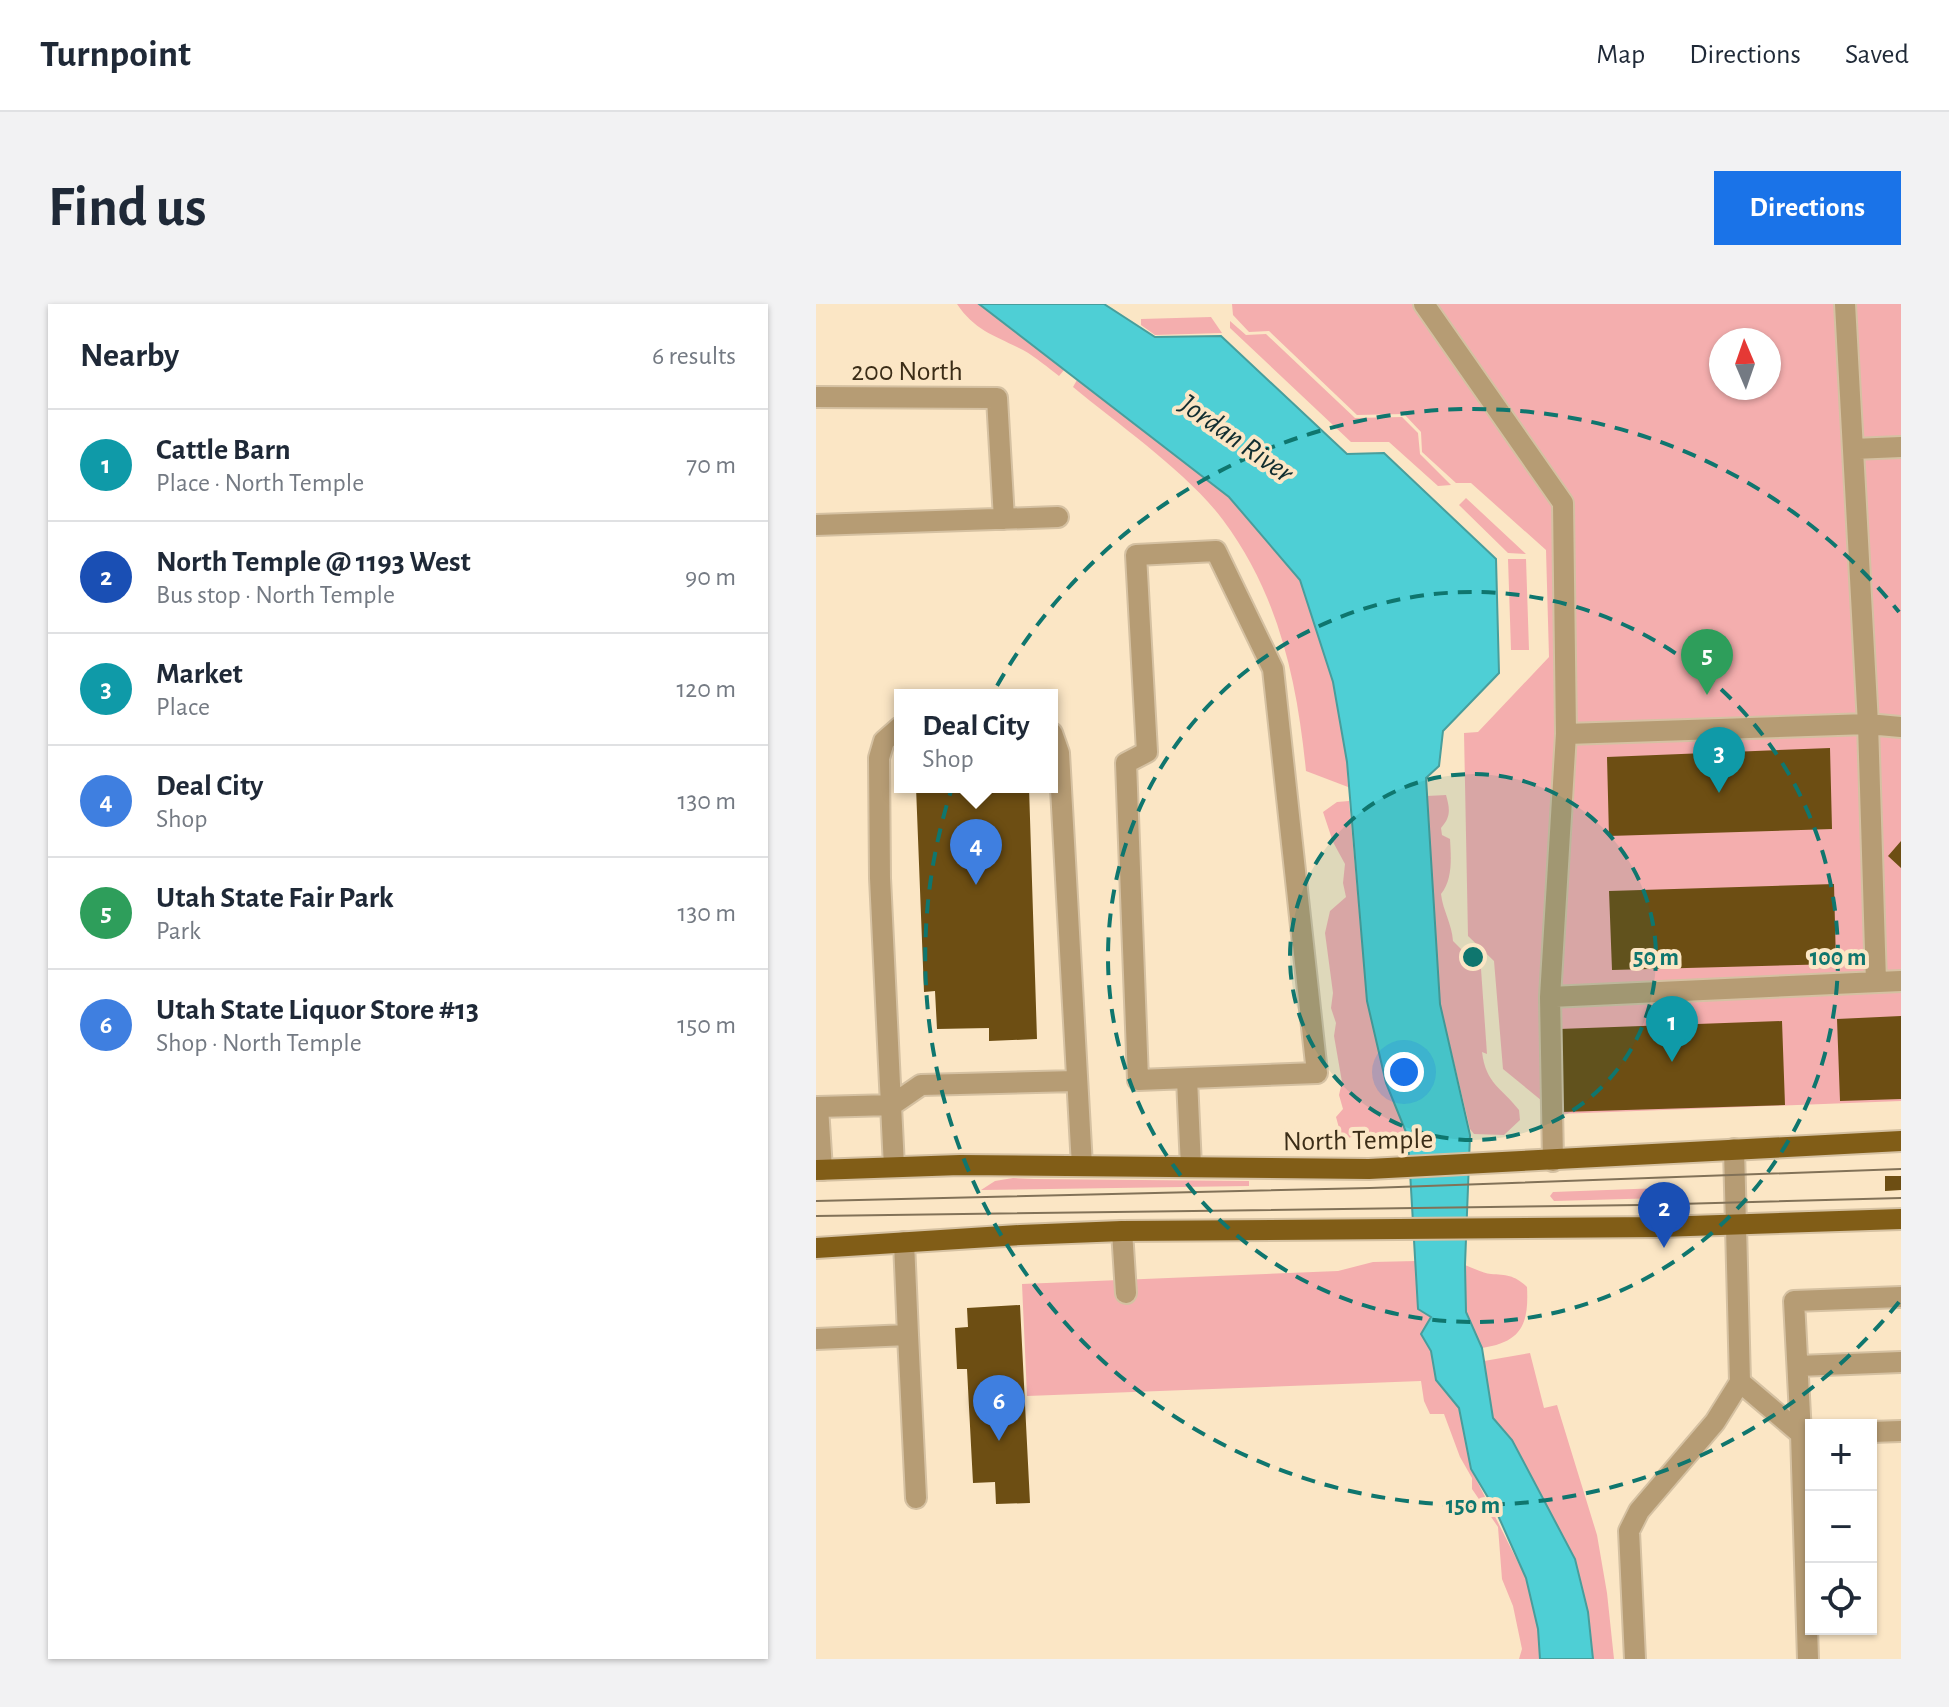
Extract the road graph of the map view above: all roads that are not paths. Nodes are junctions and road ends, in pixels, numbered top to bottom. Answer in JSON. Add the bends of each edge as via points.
{"nodes":[{"id":1,"x":1424,"y":304,"type":"edge"},
{"id":2,"x":1845,"y":304,"type":"edge"},
{"id":3,"x":816,"y":397,"type":"edge"},
{"id":4,"x":1901,"y":447,"type":"edge"},
{"id":5,"x":1853,"y":449,"type":"junction"},
{"id":6,"x":1058,"y":517,"type":"dead end"},
{"id":7,"x":1004,"y":519,"type":"junction"},
{"id":8,"x":816,"y":525,"type":"edge"},
{"id":9,"x":1868,"y":724,"type":"junction"},
{"id":10,"x":1901,"y":727,"type":"edge"},
{"id":11,"x":894,"y":732,"type":"edge"},
{"id":12,"x":1566,"y":734,"type":"junction"},
{"id":13,"x":1058,"y":750,"type":"edge"},
{"id":14,"x":1901,"y":981,"type":"edge"},
{"id":15,"x":1876,"y":982,"type":"junction"},
{"id":16,"x":1550,"y":997,"type":"junction"},
{"id":17,"x":1187,"y":1079,"type":"junction"},
{"id":18,"x":1076,"y":1081,"type":"junction"},
{"id":19,"x":892,"y":1105,"type":"junction"},
{"id":20,"x":817,"y":1107,"type":"edge"},
{"id":21,"x":1901,"y":1141,"type":"edge"},
{"id":22,"x":1734,"y":1149,"type":"junction"},
{"id":23,"x":1553,"y":1161,"type":"junction"},
{"id":24,"x":1082,"y":1166,"type":"junction"},
{"id":25,"x":894,"y":1167,"type":"junction"},
{"id":26,"x":1191,"y":1167,"type":"junction"},
{"id":27,"x":819,"y":1170,"type":"edge"},
{"id":28,"x":1901,"y":1219,"type":"edge"},
{"id":29,"x":1735,"y":1225,"type":"junction"},
{"id":30,"x":1122,"y":1231,"type":"junction"},
{"id":31,"x":904,"y":1242,"type":"junction"},
{"id":32,"x":816,"y":1248,"type":"edge"},
{"id":33,"x":1126,"y":1293,"type":"dead end"},
{"id":34,"x":1901,"y":1297,"type":"edge"},
{"id":35,"x":908,"y":1335,"type":"junction"},
{"id":36,"x":816,"y":1339,"type":"edge"},
{"id":37,"x":1901,"y":1362,"type":"edge"},
{"id":38,"x":1798,"y":1366,"type":"junction"},
{"id":39,"x":1740,"y":1382,"type":"junction"},
{"id":40,"x":1805,"y":1426,"type":"edge"},
{"id":41,"x":1901,"y":1431,"type":"edge"},
{"id":42,"x":1877,"y":1432,"type":"edge"},
{"id":43,"x":1805,"y":1433,"type":"edge"},
{"id":44,"x":1807,"y":1491,"type":"edge"},
{"id":45,"x":916,"y":1498,"type":"dead end"},
{"id":46,"x":1635,"y":1659,"type":"edge"},
{"id":47,"x":1808,"y":1659,"type":"edge"}],
"edges":[{"from":1,"to":12,"type":"street","via":[[1563,503]]},
{"from":2,"to":5,"type":"street"},
{"from":3,"to":7,"type":"street","name":"200 North","via":[[997,398]]},
{"from":4,"to":5,"type":"street"},
{"from":5,"to":9,"type":"street"},
{"from":6,"to":7,"type":"street"},
{"from":7,"to":8,"type":"street"},
{"from":9,"to":10,"type":"street"},
{"from":9,"to":12,"type":"street"},
{"from":9,"to":15,"type":"street"},
{"from":11,"to":19,"type":"street","via":[[884,741],[879,758]]},
{"from":12,"to":16,"type":"street"},
{"from":13,"to":18,"type":"street"},
{"from":14,"to":15,"type":"street"},
{"from":15,"to":16,"type":"street"},
{"from":16,"to":23,"type":"street"},
{"from":17,"to":17,"type":"street","via":[[1317,1073],[1273,669],[1216,551],[1136,555],[1147,752],[1126,763],[1138,1080]]},
{"from":17,"to":26,"type":"street"},
{"from":18,"to":19,"type":"street","via":[[921,1085]]},
{"from":18,"to":24,"type":"street"},
{"from":19,"to":20,"type":"street"},
{"from":19,"to":25,"type":"street"},
{"from":20,"to":27,"type":"street"},
{"from":21,"to":22,"type":"main road","name":"North Temple"},
{"from":22,"to":23,"type":"main road","name":"North Temple"},
{"from":22,"to":29,"type":"street"},
{"from":23,"to":26,"type":"main road","name":"North Temple","via":[[1369,1169]]},
{"from":24,"to":25,"type":"main road","name":"North Temple"},
{"from":24,"to":26,"type":"main road","name":"North Temple"},
{"from":25,"to":27,"type":"main road","name":"North Temple"},
{"from":28,"to":29,"type":"main road"},
{"from":29,"to":30,"type":"main road"},
{"from":29,"to":39,"type":"street"},
{"from":30,"to":31,"type":"main road"},
{"from":30,"to":33,"type":"street"},
{"from":31,"to":32,"type":"main road"},
{"from":31,"to":35,"type":"street"},
{"from":34,"to":38,"type":"street","via":[[1794,1301]]},
{"from":35,"to":36,"type":"street"},
{"from":35,"to":45,"type":"street"},
{"from":37,"to":38,"type":"street"},
{"from":38,"to":40,"type":"street"},
{"from":39,"to":43,"type":"street"},
{"from":39,"to":46,"type":"street","via":[[1629,1531]]},
{"from":41,"to":42,"type":"street"},
{"from":44,"to":47,"type":"street"}]}
